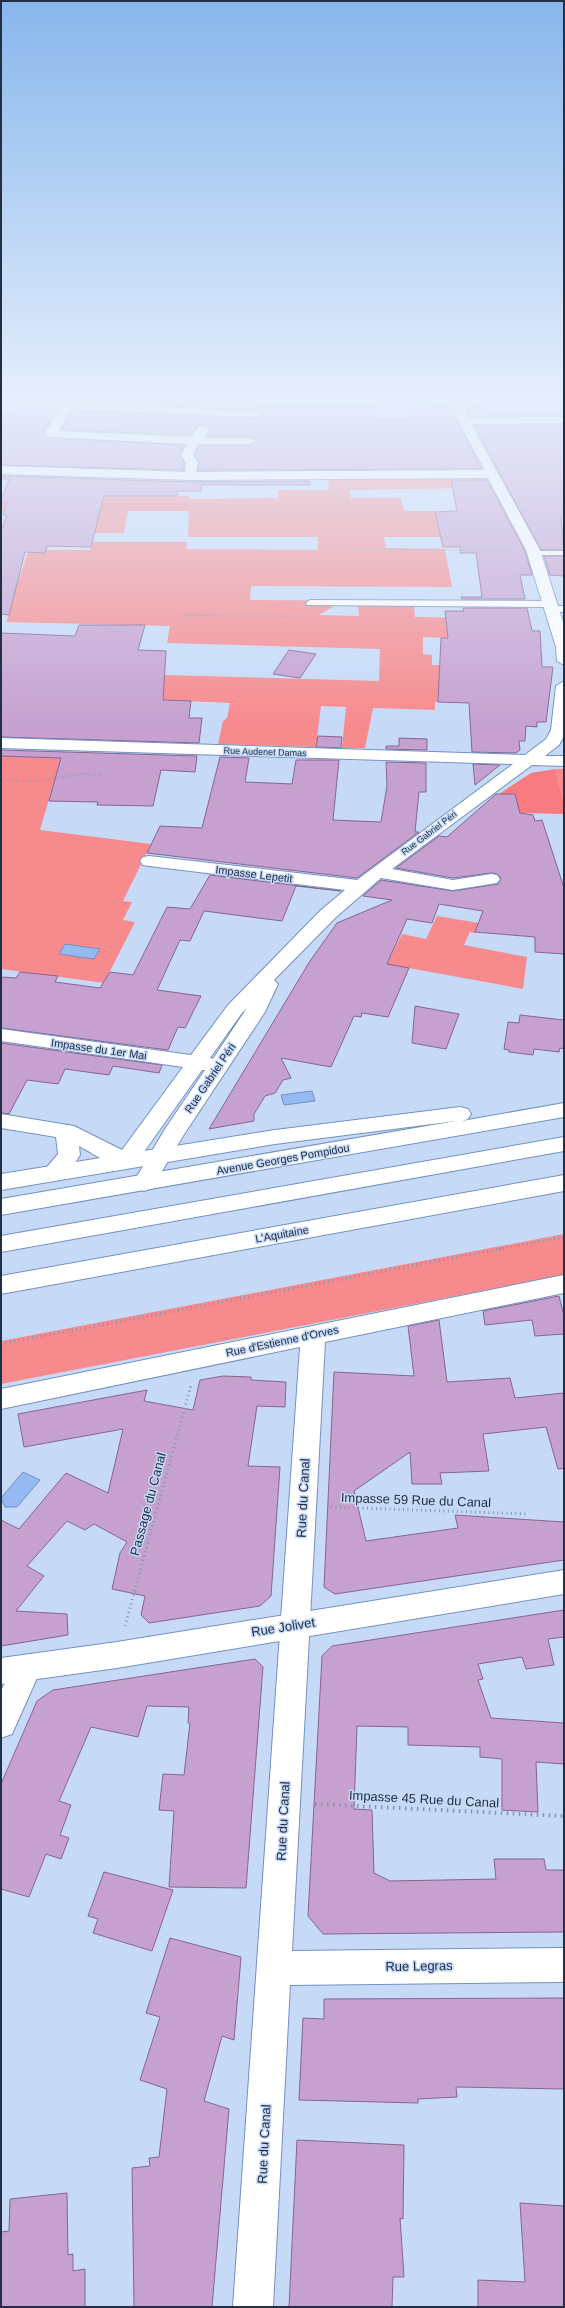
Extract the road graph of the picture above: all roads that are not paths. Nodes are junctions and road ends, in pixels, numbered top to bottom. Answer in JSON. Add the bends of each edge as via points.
{"nodes":[{"id":1,"x":513,"y":510,"type":"edge"},
{"id":2,"x":534,"y":551,"type":"junction"},
{"id":3,"x":564,"y":554,"type":"edge"},
{"id":4,"x":310,"y":603,"type":"dead end"},
{"id":5,"x":556,"y":608,"type":"edge"},
{"id":6,"x":564,"y":661,"type":"edge"},
{"id":7,"x":564,"y":686,"type":"edge"},
{"id":8,"x":563,"y":708,"type":"edge"},
{"id":9,"x":1,"y":743,"type":"edge"},
{"id":10,"x":530,"y":760,"type":"junction"},
{"id":11,"x":564,"y":761,"type":"edge"},
{"id":12,"x":149,"y":861,"type":"dead end"},
{"id":13,"x":377,"y":872,"type":"junction"},
{"id":14,"x":491,"y":879,"type":"dead end"},
{"id":15,"x":359,"y":886,"type":"junction"},
{"id":16,"x":273,"y":973,"type":"junction"},
{"id":17,"x":1,"y":1035,"type":"edge"},
{"id":18,"x":196,"y":1063,"type":"junction"},
{"id":19,"x":218,"y":1066,"type":"junction"},
{"id":20,"x":564,"y":1097,"type":"edge"},
{"id":21,"x":564,"y":1110,"type":"edge"},
{"id":22,"x":1,"y":1121,"type":"edge"},
{"id":23,"x":66,"y":1131,"type":"junction"},
{"id":24,"x":564,"y":1144,"type":"edge"},
{"id":25,"x":159,"y":1155,"type":"junction"},
{"id":26,"x":126,"y":1161,"type":"junction"},
{"id":27,"x":53,"y":1173,"type":"junction"},
{"id":28,"x":1,"y":1182,"type":"edge"},
{"id":29,"x":144,"y":1183,"type":"junction"},
{"id":30,"x":564,"y":1183,"type":"edge"},
{"id":31,"x":1,"y":1207,"type":"edge"},
{"id":32,"x":1,"y":1244,"type":"edge"},
{"id":33,"x":564,"y":1284,"type":"edge"},
{"id":34,"x":1,"y":1285,"type":"edge"},
{"id":35,"x":313,"y":1335,"type":"junction"},
{"id":36,"x":1,"y":1399,"type":"edge"},
{"id":37,"x":564,"y":1582,"type":"edge"},
{"id":38,"x":295,"y":1624,"type":"junction"},
{"id":39,"x":14,"y":1670,"type":"edge"},
{"id":40,"x":1,"y":1724,"type":"edge"},
{"id":41,"x":564,"y":1965,"type":"edge"},
{"id":42,"x":274,"y":1968,"type":"junction"},
{"id":43,"x":253,"y":2307,"type":"edge"}],
"edges":[{"from":1,"to":2,"type":"main road"},
{"from":2,"to":3,"type":"lane"},
{"from":2,"to":5,"type":"main road"},
{"from":4,"to":5,"type":"lane"},
{"from":5,"to":6,"type":"main road"},
{"from":7,"to":8,"type":"main road","name":"Rue Gabriel Péri"},
{"from":8,"to":10,"type":"main road","name":"Rue Gabriel Péri","via":[[559,730],[553,742]]},
{"from":9,"to":10,"type":"main road","name":"Rue Audenet Damas"},
{"from":10,"to":11,"type":"main road","name":"Rue Audenet Damas"},
{"from":10,"to":13,"type":"main road","name":"Rue Gabriel Péri"},
{"from":12,"to":15,"type":"main road","name":"Impasse Lepetit"},
{"from":13,"to":14,"type":"main road","via":[[453,885]]},
{"from":13,"to":15,"type":"main road","name":"Rue Gabriel Péri"},
{"from":15,"to":16,"type":"main road","name":"Rue Gabriel Péri","via":[[328,914]]},
{"from":16,"to":18,"type":"main road","name":"Rue Gabriel Péri","via":[[235,1009]]},
{"from":16,"to":19,"type":"main road","name":"Rue Gabriel Péri","via":[[255,1012]]},
{"from":17,"to":18,"type":"main road","name":"Impasse du 1er Mai"},
{"from":18,"to":19,"type":"main road","name":"Impasse du 1er Mai"},
{"from":18,"to":26,"type":"main road","name":"Rue Gabriel Péri"},
{"from":19,"to":25,"type":"main road","name":"Rue Gabriel Péri"},
{"from":20,"to":25,"type":"main road","name":"Avenue Georges Pompidou"},
{"from":21,"to":29,"type":"main road","name":"Avenue Georges Pompidou"},
{"from":22,"to":23,"type":"main road"},
{"from":23,"to":26,"type":"main road"},
{"from":23,"to":27,"type":"main road","via":[[69,1155]]},
{"from":24,"to":32,"type":"main road"},
{"from":25,"to":26,"type":"main road","name":"Avenue Georges Pompidou"},
{"from":25,"to":29,"type":"main road","name":"Rue Gabriel Péri"},
{"from":26,"to":27,"type":"main road","name":"Avenue Georges Pompidou"},
{"from":27,"to":28,"type":"main road","name":"Avenue Georges Pompidou"},
{"from":29,"to":31,"type":"main road","name":"Avenue Georges Pompidou"},
{"from":30,"to":34,"type":"main road","name":"L'Aquitaine"},
{"from":33,"to":35,"type":"main road","name":"Rue d'Estienne d'Orves"},
{"from":35,"to":36,"type":"main road","name":"Rue d'Estienne d'Orves"},
{"from":35,"to":38,"type":"main road","name":"Rue du Canal"},
{"from":37,"to":38,"type":"main road","name":"Rue Jolivet"},
{"from":38,"to":39,"type":"main road","name":"Rue Jolivet"},
{"from":38,"to":42,"type":"main road","name":"Rue du Canal"},
{"from":39,"to":40,"type":"main road"},
{"from":41,"to":42,"type":"main road","name":"Rue Legras"},
{"from":42,"to":43,"type":"main road","name":"Rue du Canal"}]}
